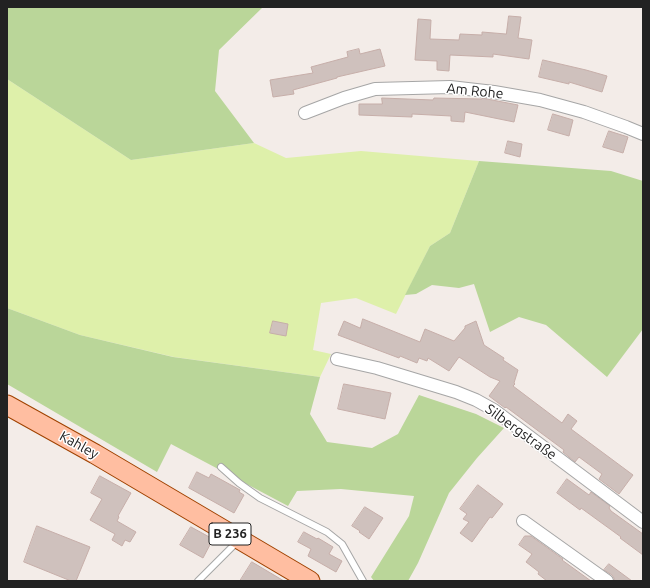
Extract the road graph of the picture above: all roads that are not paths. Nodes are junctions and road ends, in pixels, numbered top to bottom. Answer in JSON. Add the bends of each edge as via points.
{"nodes":[{"id":1,"x":305,"y":113,"type":"dead end"},
{"id":2,"x":643,"y":134,"type":"edge"},
{"id":3,"x":337,"y":358,"type":"dead end"},
{"id":4,"x":7,"y":405,"type":"edge"},
{"id":5,"x":221,"y":467,"type":"dead end"},
{"id":6,"x":523,"y":522,"type":"dead end"},
{"id":7,"x":643,"y":522,"type":"edge"},
{"id":8,"x":239,"y":540,"type":"junction"},
{"id":9,"x":198,"y":581,"type":"edge"},
{"id":10,"x":310,"y":581,"type":"edge"},
{"id":11,"x":364,"y":581,"type":"edge"},
{"id":12,"x":607,"y":581,"type":"edge"}],
"edges":[{"from":1,"to":2,"type":"street","name":"Am Rohe","via":[[375,89],[450,87],[540,100],[584,112]]},
{"from":3,"to":7,"type":"street","name":"Silbergstraße","via":[[408,377],[476,400],[494,410]]},
{"from":4,"to":8,"type":"main road","name":"Kahley","number":"B 236"},
{"from":5,"to":11,"type":"lane","via":[[260,498],[327,532],[342,544]]},
{"from":6,"to":12,"type":"street"},
{"from":8,"to":9,"type":"lane"},
{"from":8,"to":10,"type":"main road","number":"B 236"}]}
